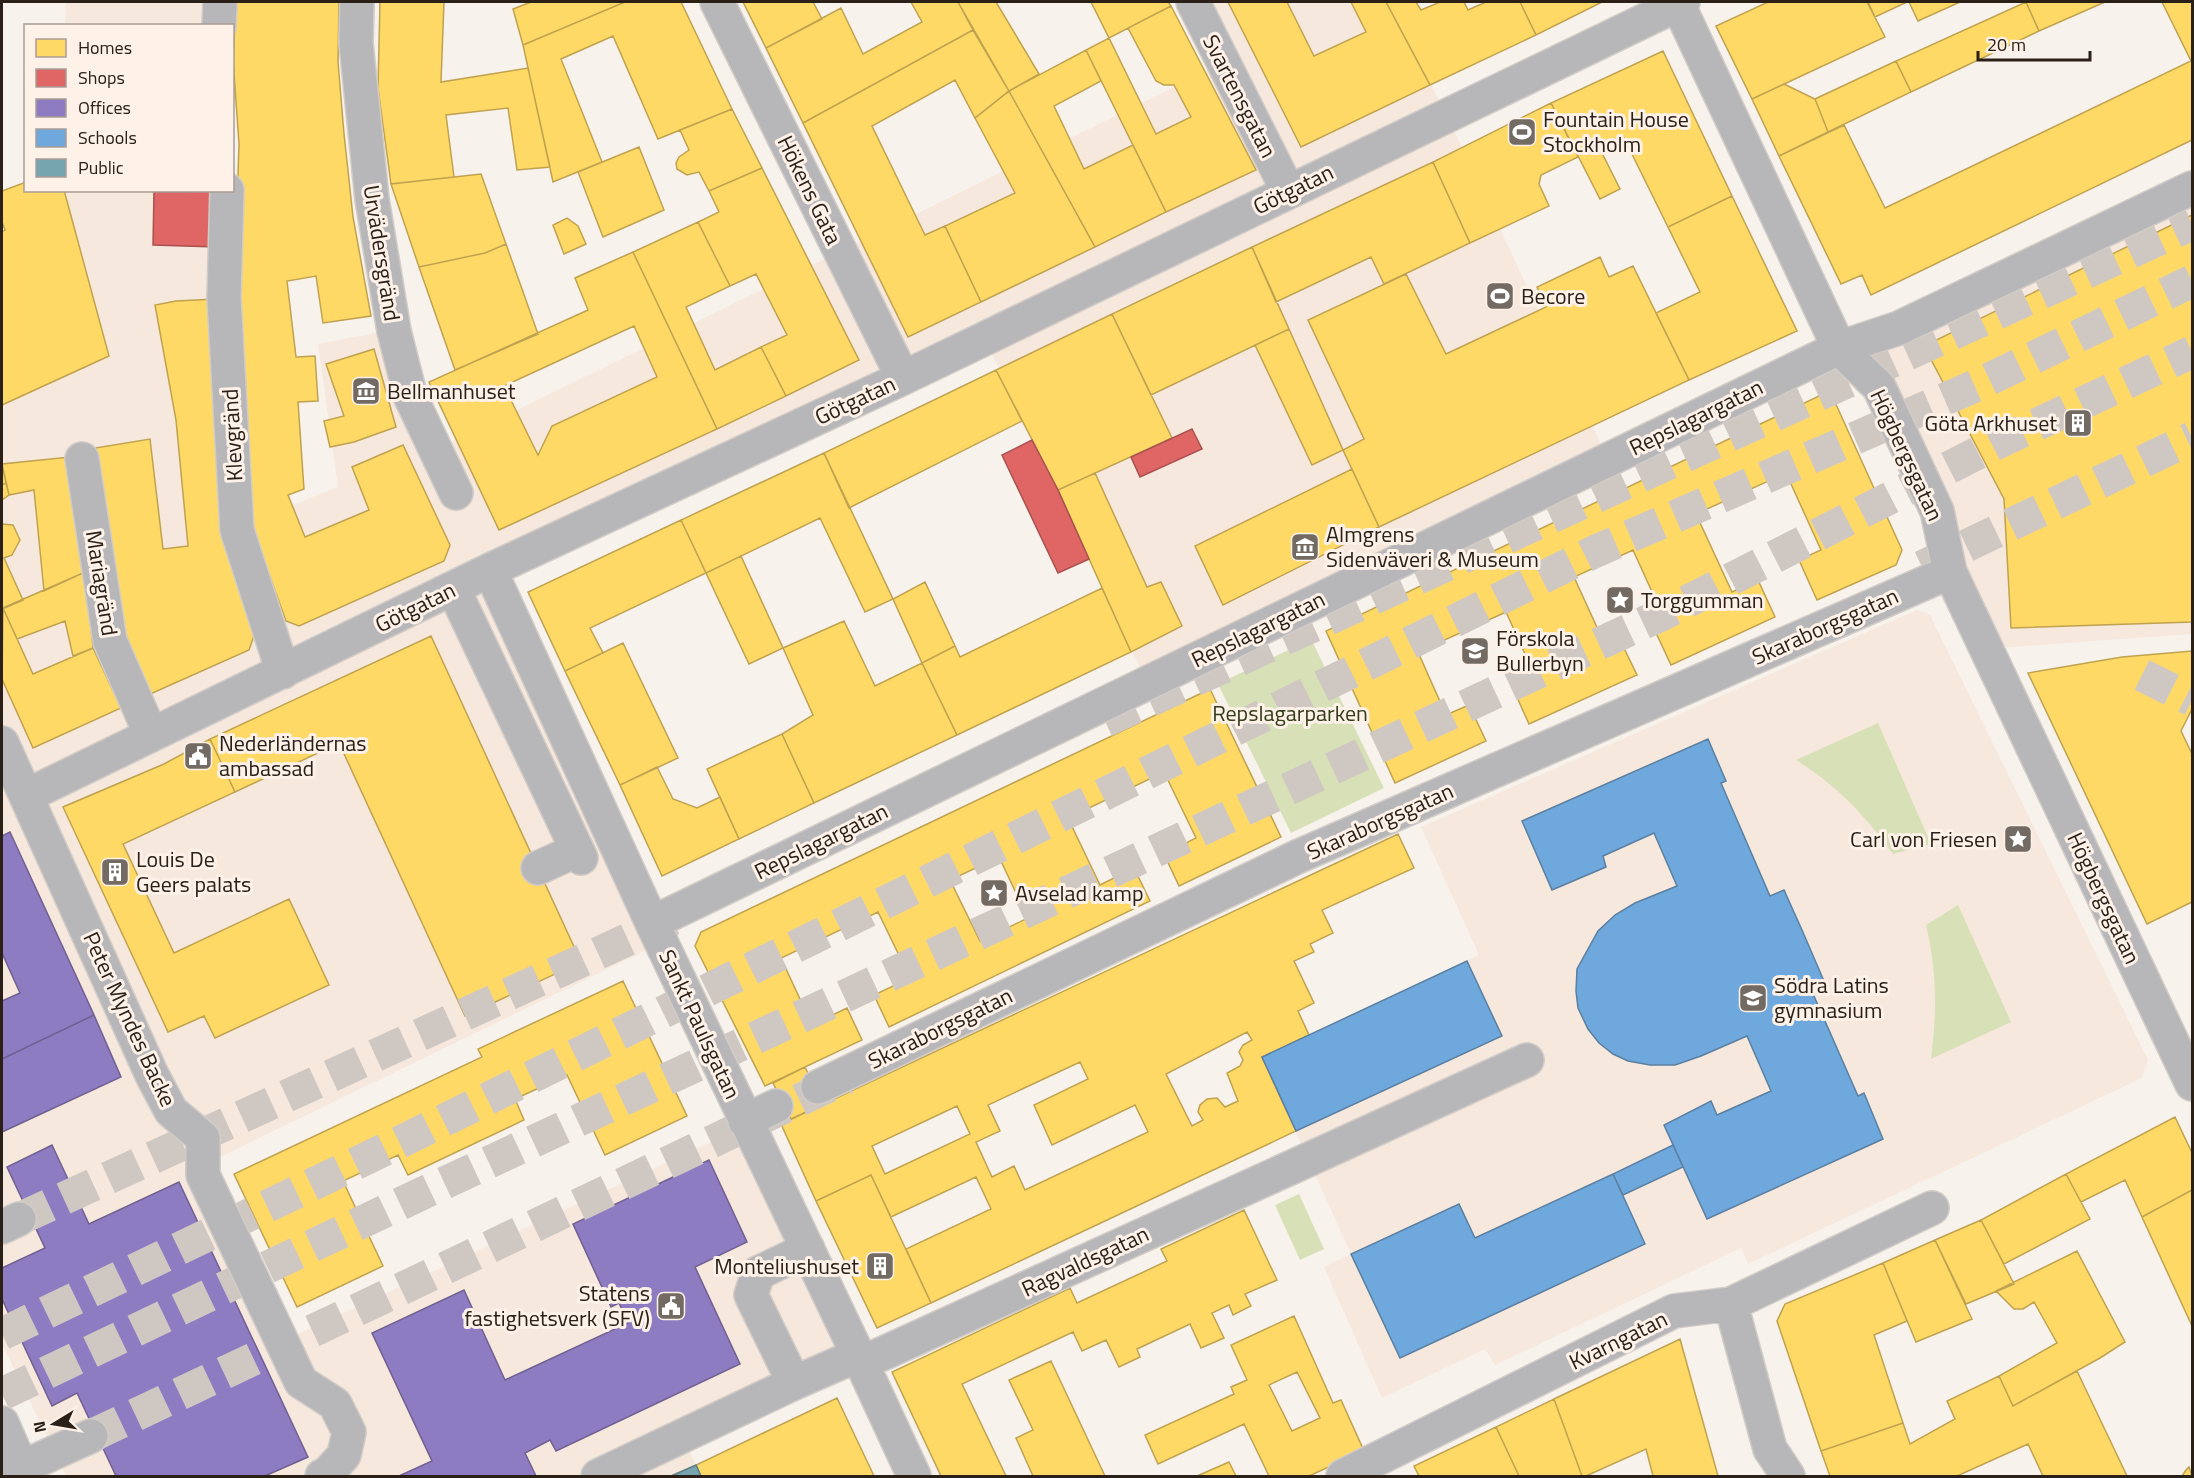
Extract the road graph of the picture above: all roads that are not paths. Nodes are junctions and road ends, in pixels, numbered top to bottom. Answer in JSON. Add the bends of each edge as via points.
{"nodes":[{"id":1,"x":220,"y":2,"type":"edge"},
{"id":2,"x":357,"y":2,"type":"edge"},
{"id":3,"x":717,"y":2,"type":"edge"},
{"id":4,"x":1193,"y":2,"type":"edge"},
{"id":5,"x":1679,"y":2,"type":"edge"},
{"id":6,"x":219,"y":24,"type":"edge"},
{"id":7,"x":2193,"y":188,"type":"edge"},
{"id":8,"x":227,"y":192,"type":"edge"},
{"id":9,"x":1288,"y":192,"type":"junction"},
{"id":10,"x":1839,"y":348,"type":"junction"},
{"id":11,"x":903,"y":378,"type":"junction"},
{"id":12,"x":82,"y":459,"type":"dead end"},
{"id":13,"x":456,"y":493,"type":"dead end"},
{"id":14,"x":490,"y":570,"type":"junction"},
{"id":15,"x":1950,"y":572,"type":"junction"},
{"id":16,"x":453,"y":588,"type":"junction"},
{"id":17,"x":282,"y":672,"type":"junction"},
{"id":18,"x":151,"y":735,"type":"junction"},
{"id":19,"x":2,"y":743,"type":"edge"},
{"id":20,"x":26,"y":796,"type":"junction"},
{"id":21,"x":538,"y":868,"type":"dead end"},
{"id":22,"x":652,"y":923,"type":"junction"},
{"id":23,"x":1527,"y":1060,"type":"dead end"},
{"id":24,"x":2193,"y":1084,"type":"edge"},
{"id":25,"x":818,"y":1087,"type":"tunnel mouth"},
{"id":26,"x":776,"y":1107,"type":"dead end"},
{"id":27,"x":745,"y":1121,"type":"junction"},
{"id":28,"x":1932,"y":1208,"type":"dead end"},
{"id":29,"x":808,"y":1249,"type":"junction"},
{"id":30,"x":1731,"y":1304,"type":"junction"},
{"id":31,"x":860,"y":1359,"type":"junction"},
{"id":32,"x":794,"y":1383,"type":"junction"},
{"id":33,"x":2,"y":1423,"type":"edge"},
{"id":34,"x":91,"y":1436,"type":"tunnel mouth"},
{"id":35,"x":16,"y":1473,"type":"edge"},
{"id":36,"x":322,"y":1476,"type":"edge"},
{"id":37,"x":598,"y":1476,"type":"edge"},
{"id":38,"x":914,"y":1476,"type":"edge"},
{"id":39,"x":1343,"y":1476,"type":"edge"},
{"id":40,"x":1788,"y":1476,"type":"edge"}],
"edges":[{"from":1,"to":6,"type":"street"},
{"from":2,"to":13,"type":"street","name":"Urvädersgränd","via":[[356,44],[372,199],[394,331],[411,398]]},
{"from":3,"to":11,"type":"street","name":"Hökens Gata"},
{"from":4,"to":9,"type":"street","name":"Svartensgatan"},
{"from":5,"to":9,"type":"street","name":"Götgatan"},
{"from":5,"to":10,"type":"street","name":"Högbergsgatan"},
{"from":7,"to":10,"type":"street","name":"Repslagargatan","via":[[1899,328]]},
{"from":8,"to":17,"type":"street","name":"Klevgränd","via":[[225,298],[237,530]]},
{"from":9,"to":11,"type":"street","name":"Götgatan"},
{"from":10,"to":15,"type":"street","name":"Högbergsgatan","via":[[1879,387],[1937,511]]},
{"from":10,"to":22,"type":"street","name":"Repslagargatan"},
{"from":11,"to":14,"type":"street","name":"Götgatan"},
{"from":12,"to":18,"type":"street","name":"Mariagränd","via":[[110,641]]},
{"from":14,"to":16,"type":"street","name":"Götgatan"},
{"from":14,"to":22,"type":"street","name":"Sankt Paulsgatan"},
{"from":15,"to":24,"type":"street","name":"Högbergsgatan"},
{"from":15,"to":25,"type":"street","name":"Skaraborgsgatan","via":[[1297,857]]},
{"from":16,"to":17,"type":"street","name":"Götgatan"},
{"from":16,"to":21,"type":"street","via":[[579,854]]},
{"from":17,"to":18,"type":"street","name":"Götgatan"},
{"from":18,"to":20,"type":"street","name":"Götgatan"},
{"from":19,"to":20,"type":"street","name":"Peter Myndes Backe"},
{"from":20,"to":36,"type":"street","name":"Peter Myndes Backe","via":[[152,1075],[171,1111],[203,1138],[203,1175],[301,1382],[334,1404],[349,1432],[344,1455]]},
{"from":22,"to":27,"type":"street","name":"Sankt Paulsgatan"},
{"from":23,"to":31,"type":"street","name":"Ragvaldsgatan"},
{"from":26,"to":27,"type":"street"},
{"from":27,"to":29,"type":"street","name":"Sankt Paulsgatan"},
{"from":28,"to":30,"type":"street","name":"Kvarngatan"},
{"from":29,"to":31,"type":"street","name":"Sankt Paulsgatan"},
{"from":29,"to":32,"type":"street","via":[[758,1273],[751,1295]]},
{"from":30,"to":39,"type":"street","name":"Kvarngatan","via":[[1674,1311]]},
{"from":30,"to":40,"type":"street","via":[[1770,1449]]},
{"from":31,"to":32,"type":"street","name":"Ragvaldsgatan"},
{"from":31,"to":38,"type":"street","name":"Sankt Paulsgatan"},
{"from":32,"to":37,"type":"street"},
{"from":33,"to":35,"type":"street"},
{"from":34,"to":35,"type":"street"}]}
